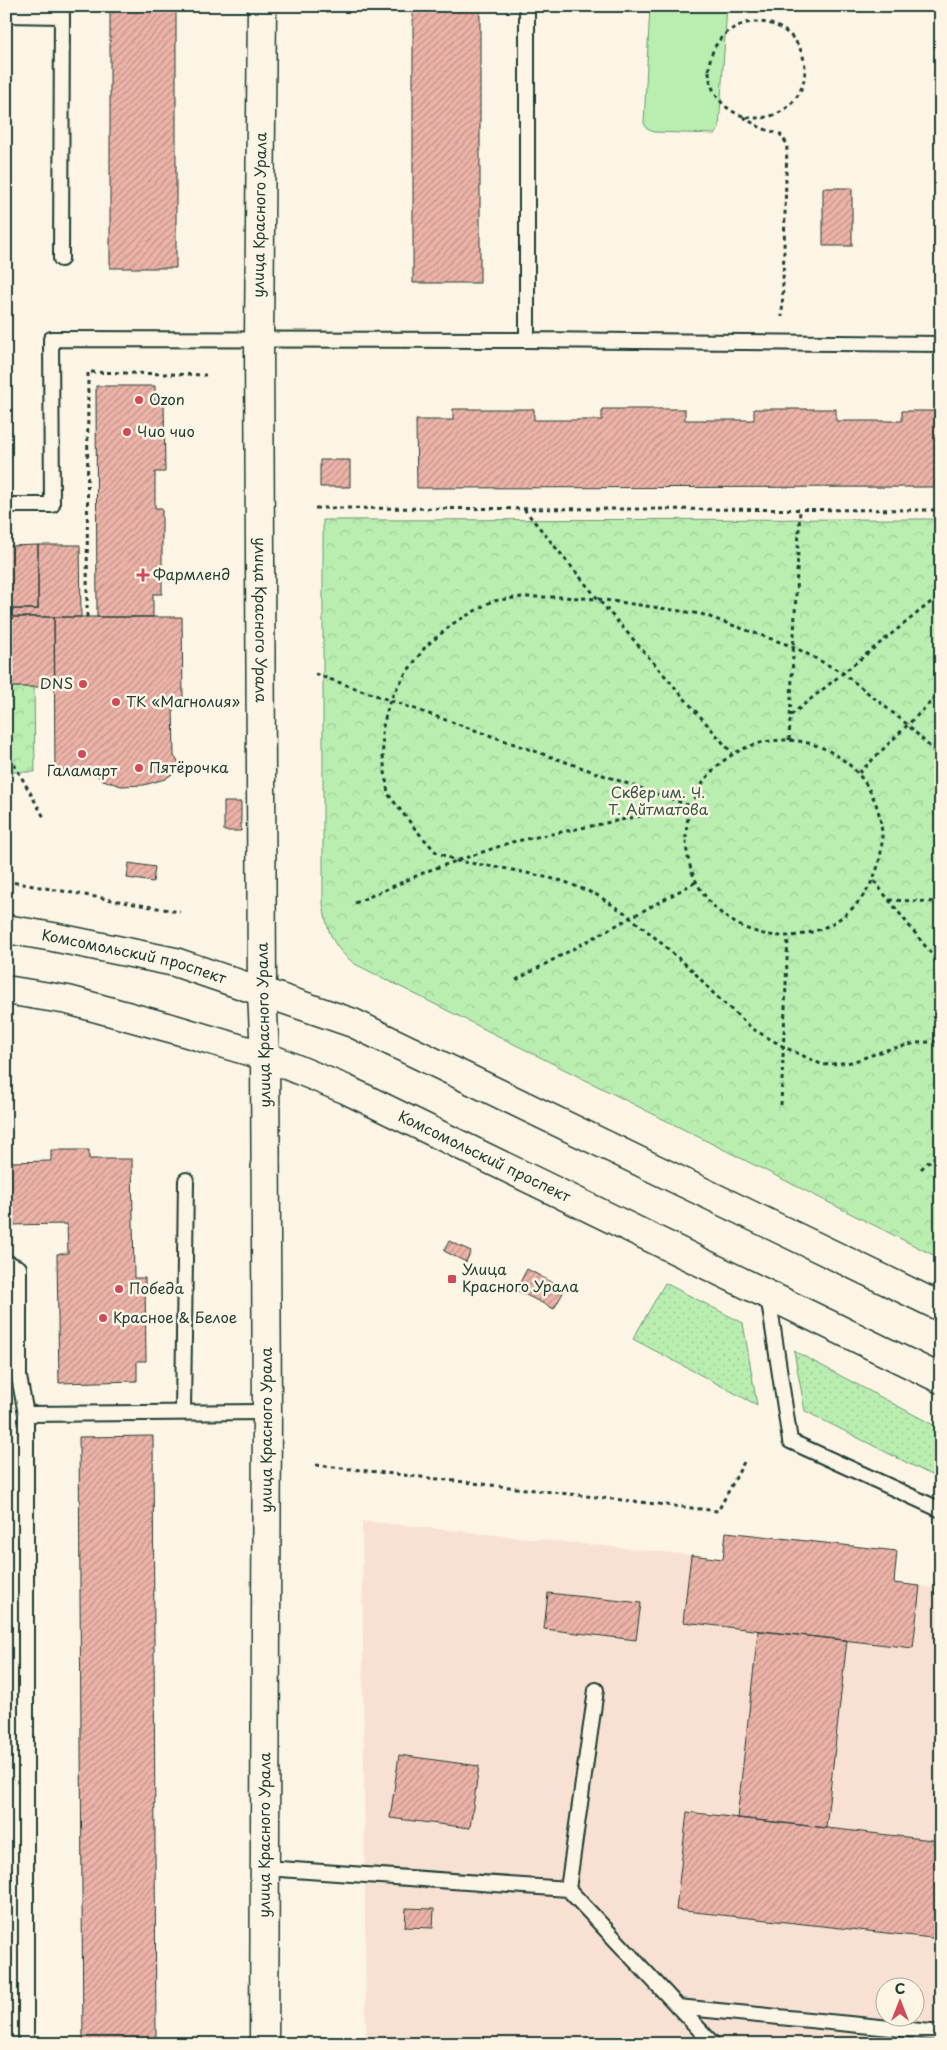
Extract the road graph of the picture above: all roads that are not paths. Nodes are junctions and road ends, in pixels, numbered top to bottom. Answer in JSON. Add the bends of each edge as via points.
{"nodes":[{"id":1,"x":262,"y":6,"type":"edge"},
{"id":2,"x":527,"y":6,"type":"edge"},
{"id":3,"x":62,"y":11,"type":"edge"},
{"id":4,"x":6,"y":15,"type":"edge"},
{"id":5,"x":61,"y":259,"type":"dead end"},
{"id":6,"x":259,"y":340,"type":"junction"},
{"id":7,"x":526,"y":340,"type":"junction"},
{"id":8,"x":941,"y":344,"type":"edge"},
{"id":9,"x":6,"y":505,"type":"edge"},
{"id":10,"x":6,"y":929,"type":"edge"},
{"id":11,"x":6,"y":990,"type":"edge"},
{"id":12,"x":262,"y":992,"type":"junction"},
{"id":13,"x":265,"y":1056,"type":"junction"},
{"id":14,"x":186,"y":1180,"type":"dead end"},
{"id":15,"x":6,"y":1262,"type":"edge"},
{"id":16,"x":768,"y":1294,"type":"junction"},
{"id":17,"x":941,"y":1307,"type":"edge"},
{"id":18,"x":941,"y":1379,"type":"edge"},
{"id":19,"x":183,"y":1412,"type":"junction"},
{"id":20,"x":267,"y":1412,"type":"junction"},
{"id":21,"x":26,"y":1414,"type":"junction"},
{"id":22,"x":941,"y":1510,"type":"edge"},
{"id":23,"x":596,"y":1690,"type":"dead end"},
{"id":24,"x":265,"y":1868,"type":"junction"},
{"id":25,"x":568,"y":1889,"type":"junction"},
{"id":26,"x":678,"y":2007,"type":"junction"},
{"id":27,"x":941,"y":2033,"type":"edge"},
{"id":28,"x":26,"y":2044,"type":"edge"},
{"id":29,"x":264,"y":2044,"type":"edge"},
{"id":30,"x":712,"y":2044,"type":"edge"}],
"edges":[{"from":1,"to":6,"type":"street","name":"улица Красного Урала"},
{"from":2,"to":7,"type":"lane"},
{"from":3,"to":4,"type":"lane"},
{"from":3,"to":5,"type":"lane"},
{"from":6,"to":7,"type":"lane"},
{"from":6,"to":9,"type":"lane","via":[[51,340],[52,505]]},
{"from":6,"to":12,"type":"street","name":"улица Красного Урала"},
{"from":7,"to":8,"type":"lane"},
{"from":10,"to":12,"type":"street","name":"Комсомольский проспект","via":[[175,962]]},
{"from":11,"to":13,"type":"street","name":"Комсомольский проспект","via":[[68,1000]]},
{"from":12,"to":13,"type":"street","name":"улица Красного Урала"},
{"from":12,"to":17,"type":"street","name":"Комсомольский проспект","via":[[353,1023]]},
{"from":13,"to":16,"type":"street","name":"Комсомольский проспект","via":[[346,1089]]},
{"from":13,"to":20,"type":"street","name":"улица Красного Урала"},
{"from":14,"to":19,"type":"lane"},
{"from":15,"to":21,"type":"lane","via":[[19,1268],[19,1377]]},
{"from":16,"to":18,"type":"street","name":"Комсомольский проспект"},
{"from":16,"to":22,"type":"lane","via":[[790,1440]]},
{"from":19,"to":20,"type":"lane"},
{"from":19,"to":21,"type":"lane"},
{"from":20,"to":24,"type":"street","name":"улица Красного Урала"},
{"from":21,"to":28,"type":"lane"},
{"from":23,"to":25,"type":"lane"},
{"from":24,"to":25,"type":"lane"},
{"from":24,"to":29,"type":"street","name":"улица Красного Урала"},
{"from":25,"to":26,"type":"lane"},
{"from":26,"to":27,"type":"lane"},
{"from":26,"to":30,"type":"lane"}]}
